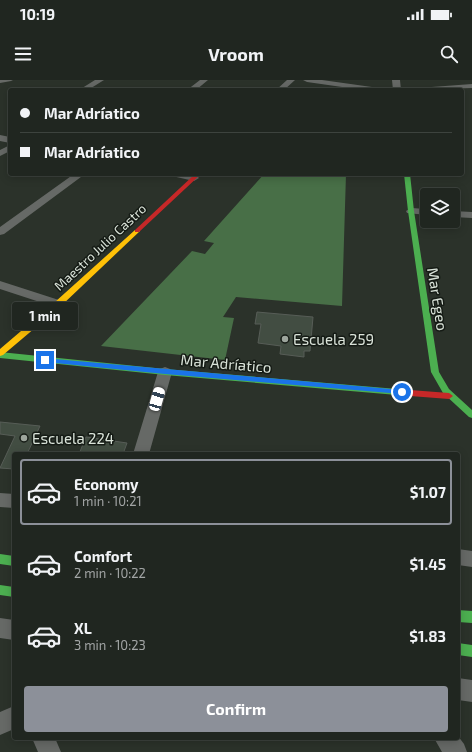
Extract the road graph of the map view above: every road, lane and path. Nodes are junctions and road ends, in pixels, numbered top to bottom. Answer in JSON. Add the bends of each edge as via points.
{"nodes":[{"id":1,"x":9,"y":80,"type":"edge"},
{"id":2,"x":100,"y":80,"type":"edge"},
{"id":3,"x":204,"y":80,"type":"edge"},
{"id":4,"x":291,"y":80,"type":"edge"},
{"id":5,"x":308,"y":80,"type":"edge"},
{"id":6,"x":0,"y":81,"type":"edge"},
{"id":7,"x":472,"y":86,"type":"edge"},
{"id":8,"x":86,"y":88,"type":"edge"},
{"id":9,"x":194,"y":88,"type":"edge"},
{"id":10,"x":282,"y":88,"type":"edge"},
{"id":11,"x":365,"y":88,"type":"edge"},
{"id":12,"x":445,"y":88,"type":"edge"},
{"id":13,"x":77,"y":176,"type":"edge"},
{"id":14,"x":196,"y":176,"type":"edge"},
{"id":15,"x":407,"y":176,"type":"edge"},
{"id":16,"x":411,"y":211,"type":"junction"},
{"id":17,"x":420,"y":212,"type":"edge"},
{"id":18,"x":460,"y":214,"type":"edge"},
{"id":19,"x":472,"y":215,"type":"edge"},
{"id":20,"x":0,"y":232,"type":"edge"},
{"id":21,"x":0,"y":285,"type":"edge"},
{"id":22,"x":58,"y":304,"type":"junction"},
{"id":23,"x":0,"y":354,"type":"edge"},
{"id":24,"x":165,"y":372,"type":"junction"},
{"id":25,"x":449,"y":396,"type":"junction"},
{"id":26,"x":472,"y":415,"type":"edge"},
{"id":27,"x":143,"y":452,"type":"edge"},
{"id":28,"x":0,"y":500,"type":"edge"},
{"id":29,"x":12,"y":501,"type":"edge"},
{"id":30,"x":460,"y":557,"type":"edge"},
{"id":31,"x":0,"y":559,"type":"edge"},
{"id":32,"x":472,"y":559,"type":"edge"},
{"id":33,"x":12,"y":561,"type":"edge"},
{"id":34,"x":0,"y":590,"type":"edge"},
{"id":35,"x":12,"y":592,"type":"edge"},
{"id":36,"x":460,"y":616,"type":"edge"},
{"id":37,"x":472,"y":617,"type":"edge"},
{"id":38,"x":0,"y":628,"type":"edge"},
{"id":39,"x":12,"y":630,"type":"edge"},
{"id":40,"x":460,"y":649,"type":"edge"},
{"id":41,"x":472,"y":651,"type":"edge"},
{"id":42,"x":460,"y":689,"type":"edge"},
{"id":43,"x":472,"y":691,"type":"edge"},
{"id":44,"x":12,"y":718,"type":"edge"},
{"id":45,"x":0,"y":724,"type":"edge"},
{"id":46,"x":44,"y":740,"type":"edge"},
{"id":47,"x":446,"y":740,"type":"edge"},
{"id":48,"x":50,"y":752,"type":"edge"},
{"id":49,"x":456,"y":752,"type":"edge"}],
"edges":[{"from":1,"to":6,"type":"street"},
{"from":2,"to":8,"type":"street"},
{"from":3,"to":9,"type":"street"},
{"from":4,"to":10,"type":"street"},
{"from":5,"to":11,"type":"street"},
{"from":7,"to":12,"type":"street"},
{"from":13,"to":20,"type":"street"},
{"from":14,"to":22,"type":"street","name":"Maestro Julio Castro"},
{"from":15,"to":16,"type":"street","name":"Mar Egeo"},
{"from":16,"to":17,"type":"street"},
{"from":16,"to":25,"type":"street","name":"Mar Egeo","via":[[435,372]]},
{"from":18,"to":19,"type":"street"},
{"from":21,"to":22,"type":"street"},
{"from":22,"to":23,"type":"street","name":"Maestro Julio Castro"},
{"from":23,"to":24,"type":"street","name":"Mar Adríatico"},
{"from":24,"to":25,"type":"street","name":"Mar Adríatico"},
{"from":24,"to":27,"type":"street"},
{"from":25,"to":26,"type":"street","name":"Mar Egeo"},
{"from":28,"to":29,"type":"street"},
{"from":30,"to":32,"type":"street"},
{"from":31,"to":33,"type":"street"},
{"from":34,"to":35,"type":"street"},
{"from":36,"to":37,"type":"street"},
{"from":38,"to":39,"type":"street"},
{"from":40,"to":41,"type":"street"},
{"from":42,"to":43,"type":"street"},
{"from":44,"to":45,"type":"street"},
{"from":46,"to":48,"type":"street"},
{"from":47,"to":49,"type":"street"}]}
